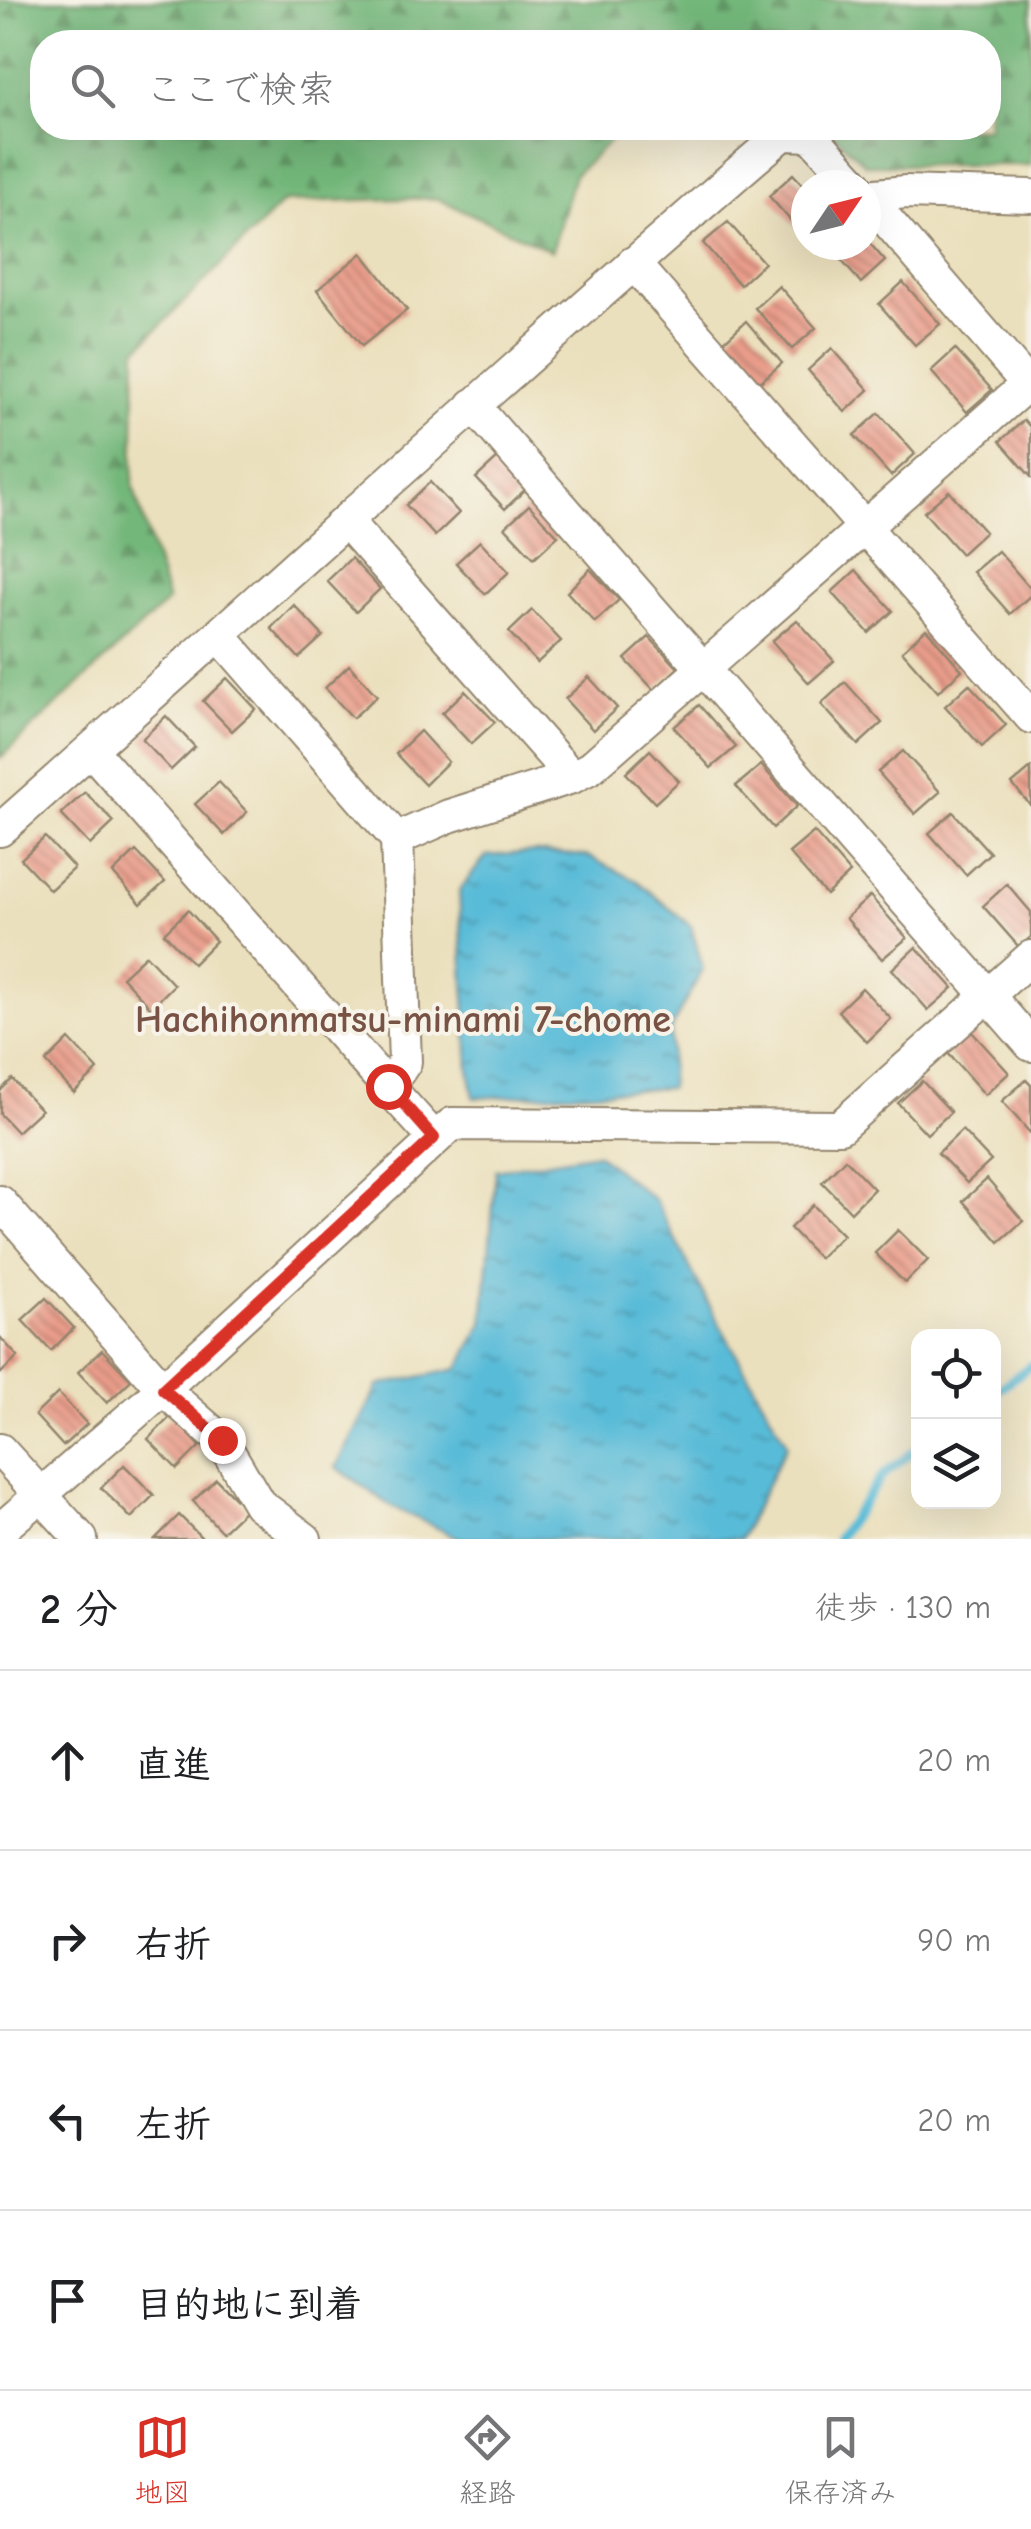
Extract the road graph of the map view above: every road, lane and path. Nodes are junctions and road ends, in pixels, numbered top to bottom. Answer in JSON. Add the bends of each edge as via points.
{"nodes":[{"id":1,"x":776,"y":140,"type":"edge"},
{"id":2,"x":816,"y":140,"type":"edge"},
{"id":3,"x":843,"y":170,"type":"edge"},
{"id":4,"x":881,"y":194,"type":"edge"},
{"id":5,"x":1031,"y":196,"type":"edge"},
{"id":6,"x":881,"y":213,"type":"edge"},
{"id":7,"x":633,"y":264,"type":"junction"},
{"id":8,"x":1030,"y":385,"type":"edge"},
{"id":9,"x":473,"y":405,"type":"junction"},
{"id":10,"x":346,"y":522,"type":"junction"},
{"id":11,"x":864,"y":527,"type":"junction"},
{"id":12,"x":220,"y":636,"type":"junction"},
{"id":13,"x":702,"y":669,"type":"junction"},
{"id":14,"x":1031,"y":717,"type":"edge"},
{"id":15,"x":91,"y":750,"type":"junction"},
{"id":16,"x":572,"y":777,"type":"junction"},
{"id":17,"x":0,"y":830,"type":"edge"},
{"id":18,"x":397,"y":838,"type":"junction"},
{"id":19,"x":1031,"y":957,"type":"edge"},
{"id":20,"x":988,"y":994,"type":"junction"},
{"id":21,"x":1031,"y":1045,"type":"edge"},
{"id":22,"x":388,"y":1086,"type":"junction"},
{"id":23,"x":434,"y":1138,"type":"junction"},
{"id":24,"x":0,"y":1202,"type":"edge"},
{"id":25,"x":163,"y":1389,"type":"junction"},
{"id":26,"x":0,"y":1450,"type":"edge"},
{"id":27,"x":40,"y":1493,"type":"junction"},
{"id":28,"x":0,"y":1530,"type":"edge"},
{"id":29,"x":81,"y":1539,"type":"edge"},
{"id":30,"x":305,"y":1539,"type":"edge"}],
"edges":[{"from":1,"to":7,"type":"street"},
{"from":2,"to":3,"type":"street"},
{"from":4,"to":5,"type":"street"},
{"from":6,"to":8,"type":"street"},
{"from":7,"to":9,"type":"street"},
{"from":7,"to":11,"type":"street"},
{"from":8,"to":11,"type":"street"},
{"from":9,"to":10,"type":"street"},
{"from":9,"to":13,"type":"street"},
{"from":10,"to":12,"type":"street"},
{"from":10,"to":16,"type":"street"},
{"from":11,"to":13,"type":"street"},
{"from":11,"to":14,"type":"street"},
{"from":12,"to":15,"type":"street"},
{"from":12,"to":18,"type":"street"},
{"from":13,"to":16,"type":"street"},
{"from":13,"to":20,"type":"street"},
{"from":15,"to":17,"type":"street"},
{"from":15,"to":22,"type":"street"},
{"from":16,"to":18,"type":"street"},
{"from":18,"to":22,"type":"street","via":[[405,1062]]},
{"from":19,"to":20,"type":"street"},
{"from":20,"to":21,"type":"street"},
{"from":20,"to":23,"type":"street","via":[[840,1127],[452,1124]]},
{"from":22,"to":23,"type":"street"},
{"from":23,"to":25,"type":"street"},
{"from":24,"to":25,"type":"street"},
{"from":25,"to":27,"type":"street"},
{"from":25,"to":30,"type":"street","via":[[222,1440],[259,1504]]},
{"from":26,"to":27,"type":"street"},
{"from":27,"to":28,"type":"street"},
{"from":27,"to":29,"type":"street"}]}
